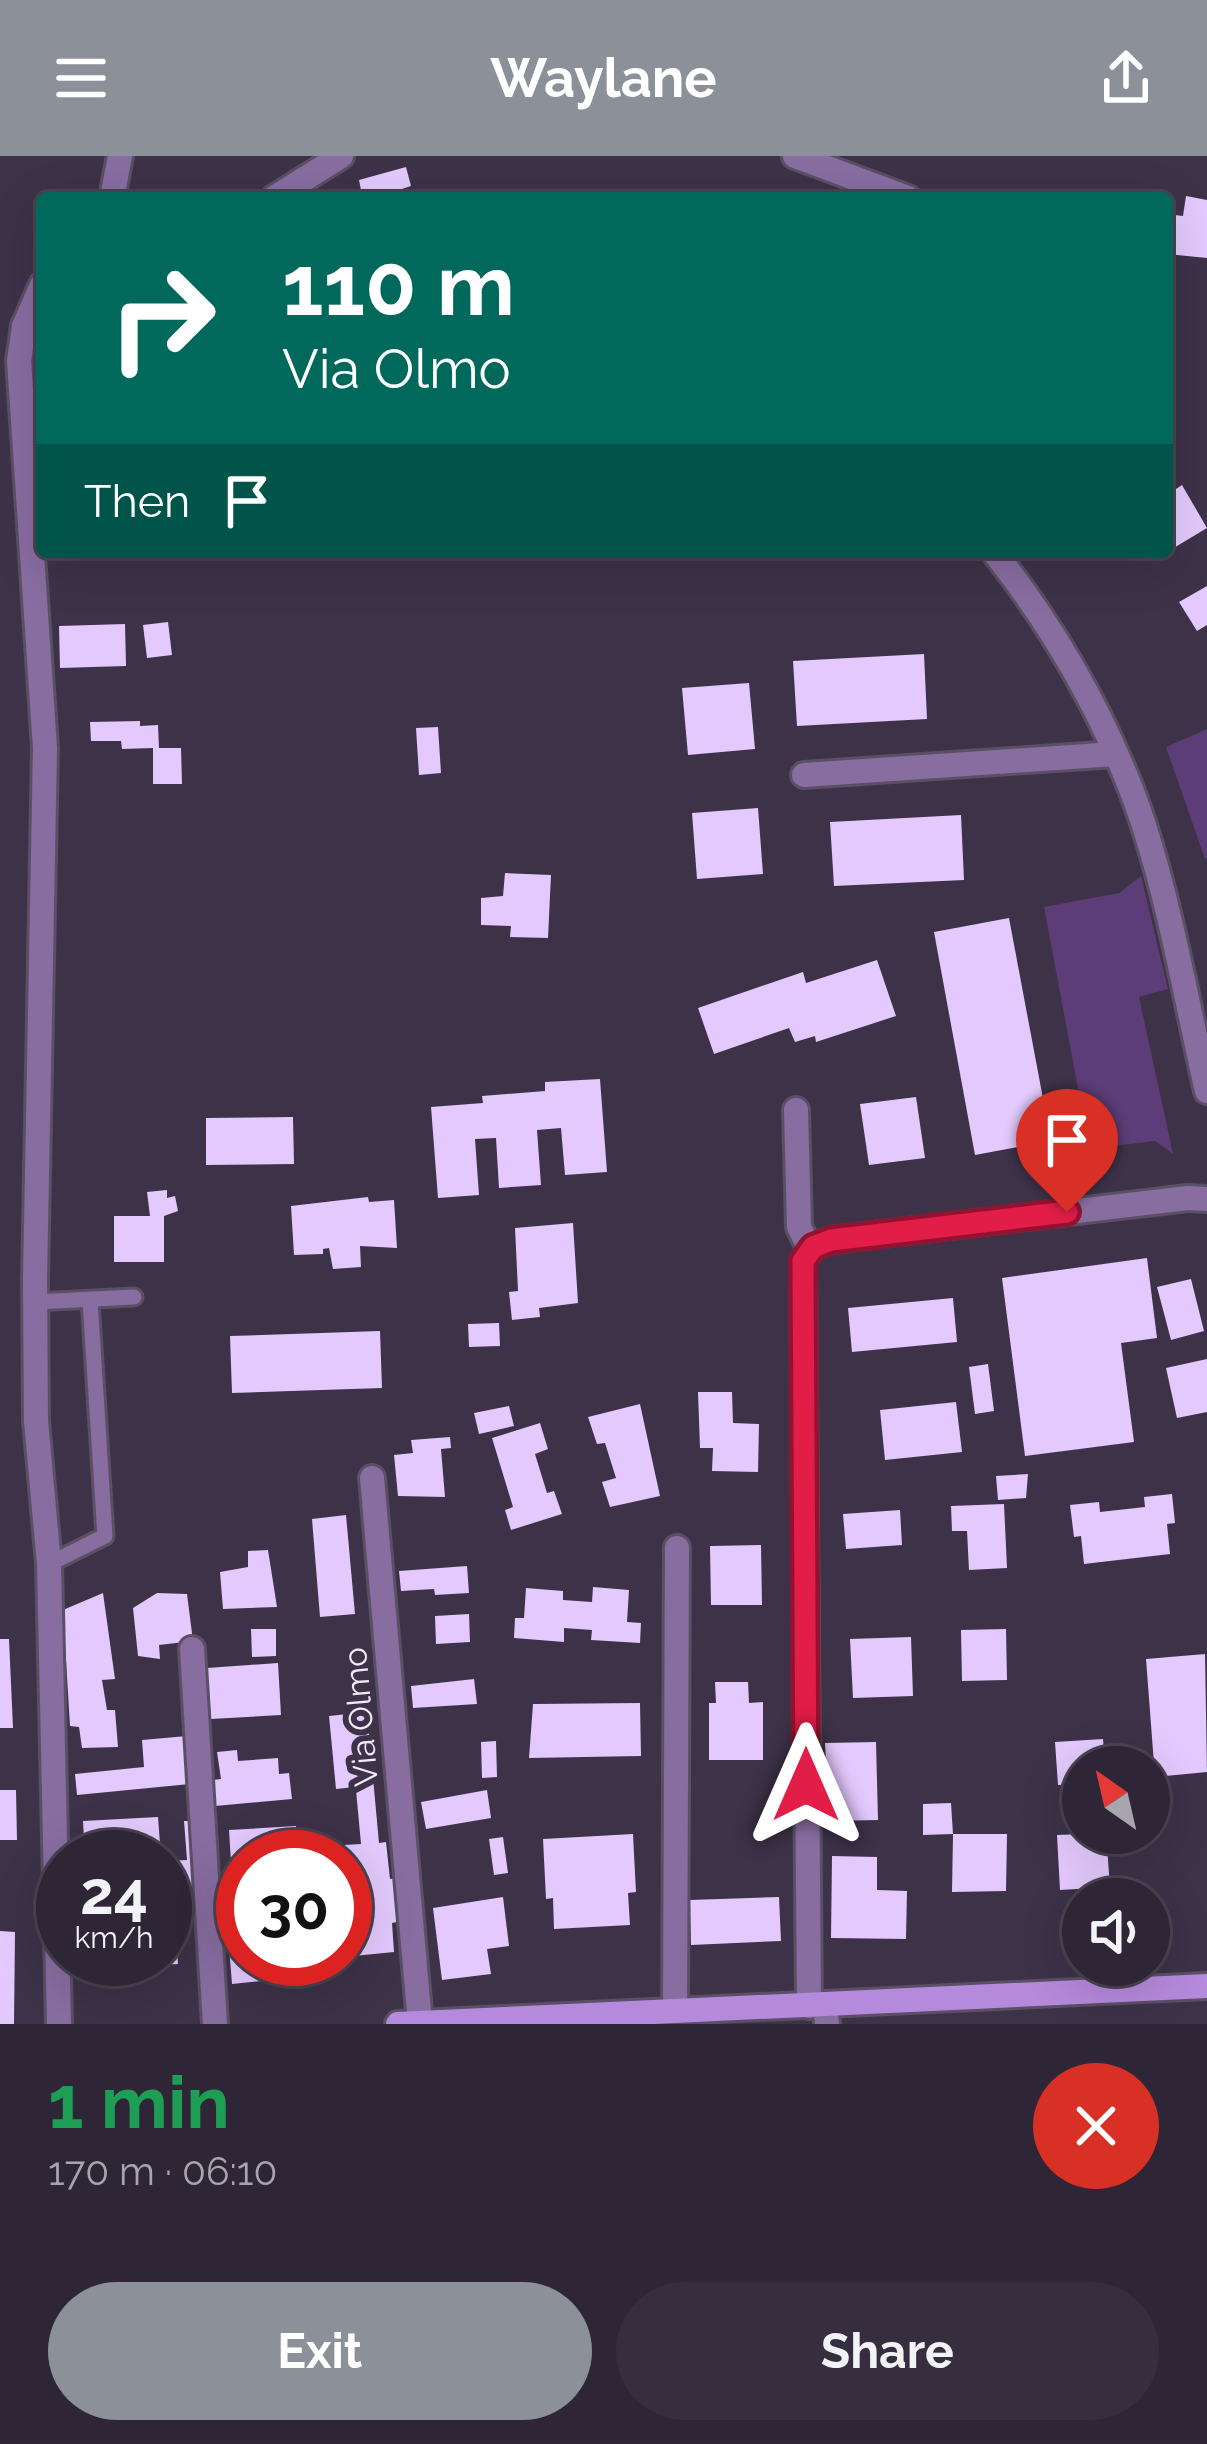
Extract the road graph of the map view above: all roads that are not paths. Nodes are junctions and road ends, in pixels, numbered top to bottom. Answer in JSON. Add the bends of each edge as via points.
{"nodes":[{"id":1,"x":120,"y":156,"type":"edge"},
{"id":2,"x":341,"y":156,"type":"edge"},
{"id":3,"x":795,"y":156,"type":"edge"},
{"id":4,"x":113,"y":192,"type":"edge"},
{"id":5,"x":284,"y":192,"type":"edge"},
{"id":6,"x":892,"y":192,"type":"edge"},
{"id":7,"x":36,"y":299,"type":"edge"},
{"id":8,"x":998,"y":558,"type":"edge"},
{"id":9,"x":1115,"y":754,"type":"junction"},
{"id":10,"x":804,"y":775,"type":"dead end"},
{"id":11,"x":1207,"y":1091,"type":"edge"},
{"id":12,"x":796,"y":1110,"type":"dead end"},
{"id":13,"x":1207,"y":1199,"type":"edge"},
{"id":14,"x":810,"y":1249,"type":"junction"},
{"id":15,"x":134,"y":1297,"type":"dead end"},
{"id":16,"x":90,"y":1300,"type":"junction"},
{"id":17,"x":35,"y":1302,"type":"junction"},
{"id":18,"x":372,"y":1478,"type":"dead end"},
{"id":19,"x":677,"y":1548,"type":"dead end"},
{"id":20,"x":49,"y":1564,"type":"junction"},
{"id":21,"x":192,"y":1649,"type":"dead end"},
{"id":22,"x":1207,"y":1986,"type":"edge"},
{"id":23,"x":675,"y":2011,"type":"junction"},
{"id":24,"x":820,"y":2011,"type":"edge"},
{"id":25,"x":420,"y":2023,"type":"edge"},
{"id":26,"x":59,"y":2024,"type":"edge"},
{"id":27,"x":215,"y":2024,"type":"edge"},
{"id":28,"x":398,"y":2024,"type":"edge"}],
"edges":[{"from":1,"to":4,"type":"street"},
{"from":2,"to":5,"type":"street"},
{"from":3,"to":6,"type":"street"},
{"from":7,"to":17,"type":"street","via":[[19,361],[45,748]]},
{"from":8,"to":9,"type":"street","via":[[1060,649]]},
{"from":9,"to":10,"type":"street"},
{"from":9,"to":11,"type":"street","via":[[1148,843]]},
{"from":12,"to":14,"type":"street","via":[[799,1227]]},
{"from":13,"to":14,"type":"street"},
{"from":14,"to":24,"type":"street","via":[[801,1272]]},
{"from":15,"to":16,"type":"lane"},
{"from":16,"to":17,"type":"lane"},
{"from":16,"to":20,"type":"lane","via":[[104,1536]]},
{"from":17,"to":20,"type":"street"},
{"from":18,"to":25,"type":"street","name":"Via Olmo"},
{"from":19,"to":23,"type":"street"},
{"from":20,"to":26,"type":"street"},
{"from":21,"to":27,"type":"street"},
{"from":22,"to":24,"type":"street"},
{"from":23,"to":24,"type":"street"},
{"from":23,"to":25,"type":"street"},
{"from":25,"to":28,"type":"street"}]}
